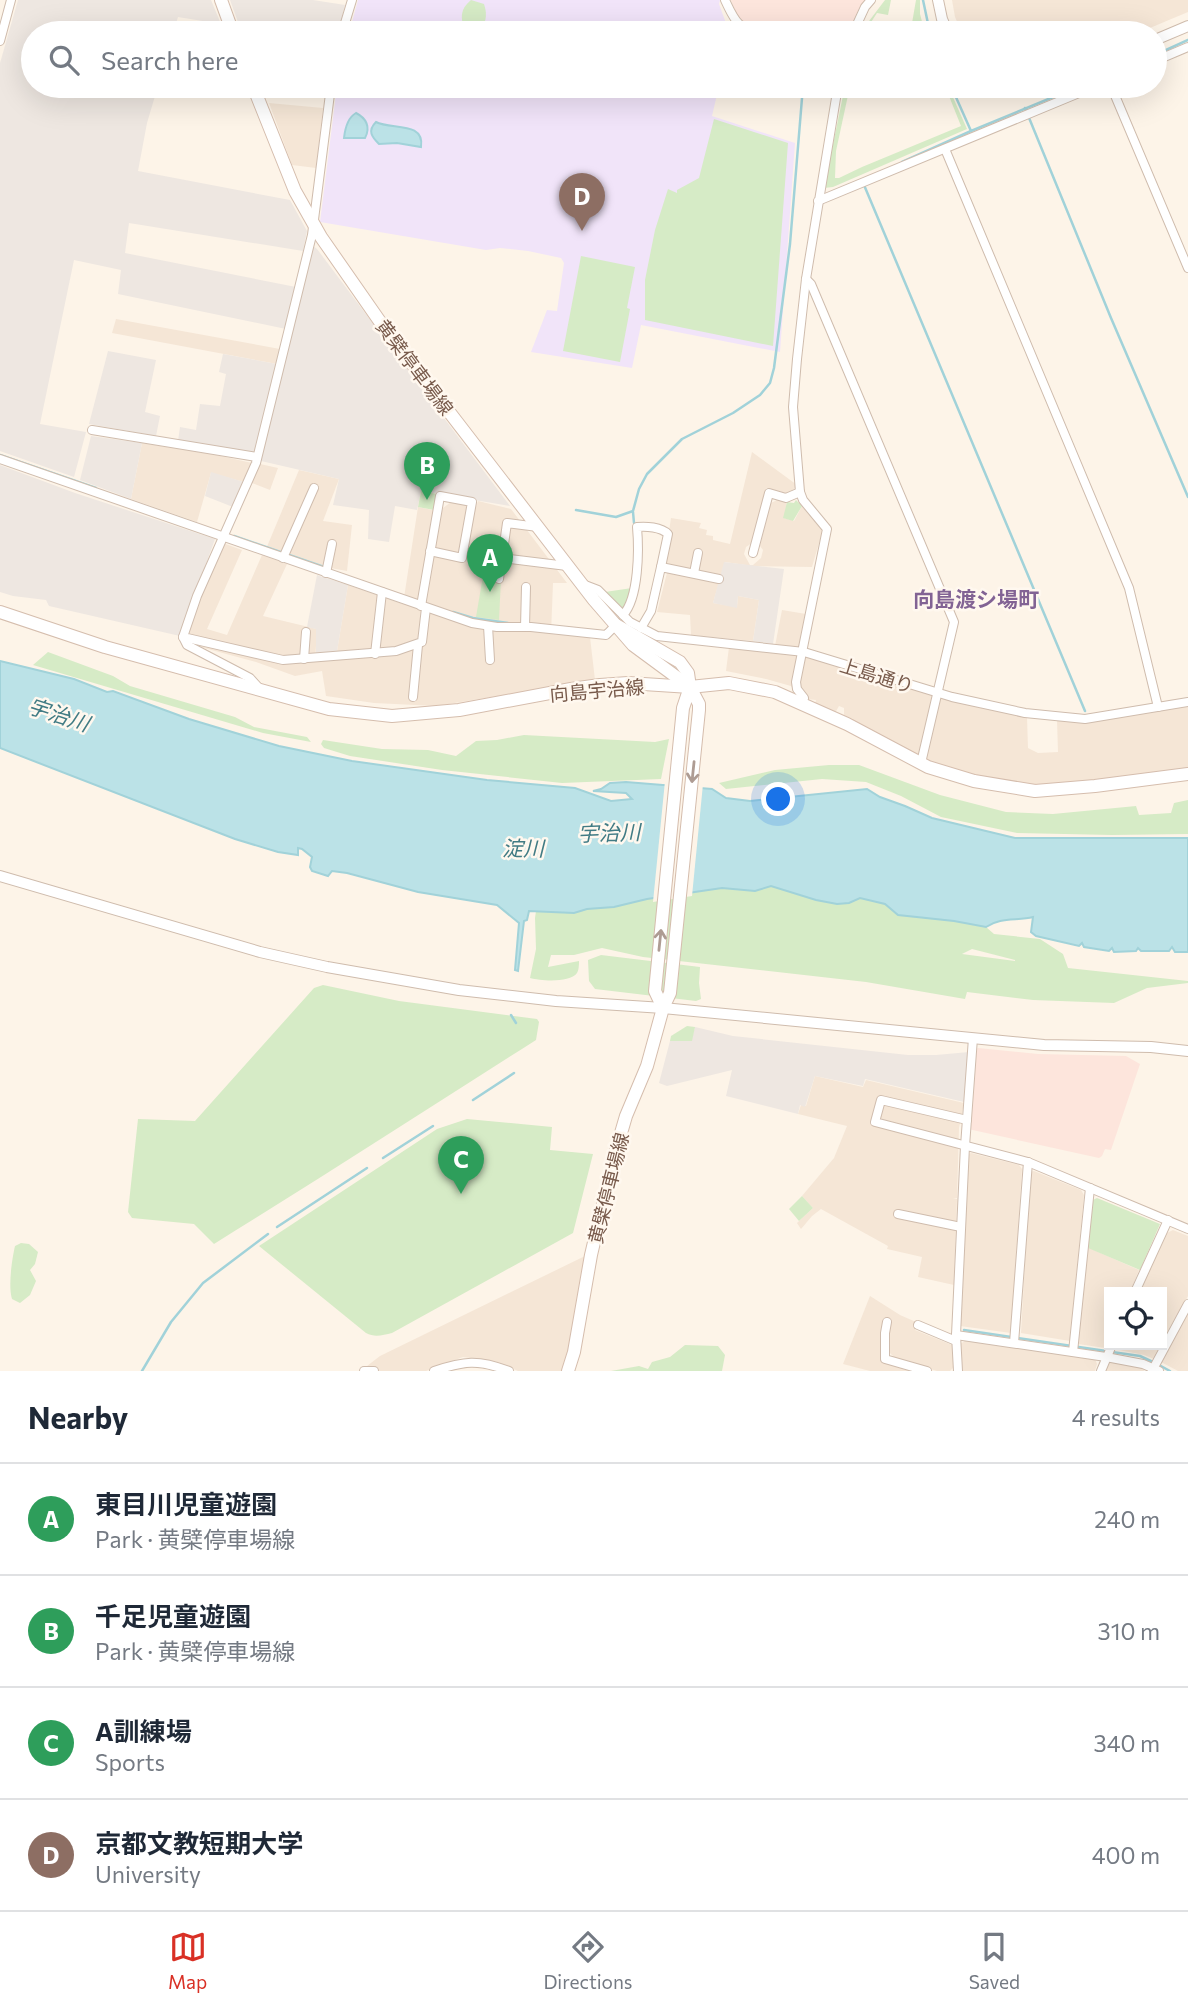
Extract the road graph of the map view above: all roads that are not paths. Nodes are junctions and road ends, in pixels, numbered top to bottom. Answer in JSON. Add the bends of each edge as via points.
{"nodes":[{"id":1,"x":11,"y":0,"type":"edge"},
{"id":2,"x":221,"y":0,"type":"edge"},
{"id":3,"x":352,"y":0,"type":"edge"},
{"id":4,"x":725,"y":0,"type":"edge"},
{"id":5,"x":871,"y":0,"type":"edge"},
{"id":6,"x":938,"y":0,"type":"edge"},
{"id":7,"x":229,"y":21,"type":"edge"},
{"id":8,"x":346,"y":21,"type":"edge"},
{"id":9,"x":735,"y":21,"type":"edge"},
{"id":10,"x":859,"y":21,"type":"edge"},
{"id":11,"x":943,"y":21,"type":"edge"},
{"id":12,"x":1188,"y":26,"type":"edge"},
{"id":13,"x":1167,"y":35,"type":"edge"},
{"id":14,"x":0,"y":41,"type":"edge"},
{"id":15,"x":1187,"y":47,"type":"edge"},
{"id":16,"x":1167,"y":56,"type":"edge"},
{"id":17,"x":258,"y":98,"type":"edge"},
{"id":18,"x":329,"y":98,"type":"edge"},
{"id":19,"x":836,"y":98,"type":"edge"},
{"id":20,"x":1067,"y":98,"type":"edge"},
{"id":21,"x":1116,"y":98,"type":"edge"},
{"id":22,"x":945,"y":149,"type":"junction"},
{"id":23,"x":818,"y":201,"type":"junction"},
{"id":24,"x":313,"y":223,"type":"junction"},
{"id":25,"x":1188,"y":268,"type":"edge"},
{"id":26,"x":806,"y":279,"type":"junction"},
{"id":27,"x":92,"y":430,"type":"dead end"},
{"id":28,"x":257,"y":457,"type":"junction"},
{"id":29,"x":0,"y":459,"type":"edge"},
{"id":30,"x":314,"y":488,"type":"dead end"},
{"id":31,"x":800,"y":492,"type":"junction"},
{"id":32,"x":538,"y":527,"type":"junction"},
{"id":33,"x":224,"y":532,"type":"junction"},
{"id":34,"x":331,"y":544,"type":"dead end"},
{"id":35,"x":430,"y":551,"type":"junction"},
{"id":36,"x":698,"y":553,"type":"dead end"},
{"id":37,"x":753,"y":553,"type":"dead end"},
{"id":38,"x":284,"y":557,"type":"junction"},
{"id":39,"x":502,"y":558,"type":"junction"},
{"id":40,"x":567,"y":566,"type":"junction"},
{"id":41,"x":661,"y":567,"type":"junction"},
{"id":42,"x":326,"y":572,"type":"junction"},
{"id":43,"x":694,"y":573,"type":"junction"},
{"id":44,"x":499,"y":579,"type":"dead end"},
{"id":45,"x":719,"y":579,"type":"dead end"},
{"id":46,"x":526,"y":587,"type":"dead end"},
{"id":47,"x":382,"y":592,"type":"junction"},
{"id":48,"x":423,"y":606,"type":"junction"},
{"id":49,"x":0,"y":612,"type":"edge"},
{"id":50,"x":619,"y":620,"type":"junction"},
{"id":51,"x":525,"y":624,"type":"junction"},
{"id":52,"x":488,"y":626,"type":"junction"},
{"id":53,"x":641,"y":628,"type":"junction"},
{"id":54,"x":306,"y":632,"type":"dead end"},
{"id":55,"x":183,"y":637,"type":"junction"},
{"id":56,"x":418,"y":645,"type":"junction"},
{"id":57,"x":804,"y":652,"type":"junction"},
{"id":58,"x":375,"y":654,"type":"junction"},
{"id":59,"x":304,"y":659,"type":"junction"},
{"id":60,"x":490,"y":660,"type":"dead end"},
{"id":61,"x":657,"y":662,"type":"junction"},
{"id":62,"x":650,"y":684,"type":"junction"},
{"id":63,"x":690,"y":687,"type":"junction"},
{"id":64,"x":264,"y":692,"type":"junction"},
{"id":65,"x":937,"y":693,"type":"junction"},
{"id":66,"x":413,"y":697,"type":"dead end"},
{"id":67,"x":1188,"y":702,"type":"edge"},
{"id":68,"x":802,"y":704,"type":"junction"},
{"id":69,"x":1158,"y":707,"type":"junction"},
{"id":70,"x":921,"y":763,"type":"junction"},
{"id":71,"x":1188,"y":774,"type":"edge"},
{"id":72,"x":0,"y":876,"type":"edge"},
{"id":73,"x":663,"y":995,"type":"junction"},
{"id":74,"x":663,"y":1009,"type":"junction"},
{"id":75,"x":973,"y":1038,"type":"junction"},
{"id":76,"x":1188,"y":1051,"type":"edge"},
{"id":77,"x":967,"y":1119,"type":"junction"},
{"id":78,"x":965,"y":1146,"type":"junction"},
{"id":79,"x":1028,"y":1162,"type":"junction"},
{"id":80,"x":1090,"y":1188,"type":"junction"},
{"id":81,"x":898,"y":1214,"type":"dead end"},
{"id":82,"x":1188,"y":1218,"type":"edge"},
{"id":83,"x":1168,"y":1220,"type":"junction"},
{"id":84,"x":961,"y":1227,"type":"junction"},
{"id":85,"x":1186,"y":1228,"type":"edge"},
{"id":86,"x":1137,"y":1287,"type":"edge"},
{"id":87,"x":1188,"y":1304,"type":"edge"},
{"id":88,"x":887,"y":1322,"type":"dead end"},
{"id":89,"x":918,"y":1325,"type":"dead end"},
{"id":90,"x":956,"y":1338,"type":"junction"},
{"id":91,"x":1014,"y":1339,"type":"junction"},
{"id":92,"x":1073,"y":1348,"type":"junction"},
{"id":93,"x":1109,"y":1351,"type":"edge"},
{"id":94,"x":466,"y":1366,"type":"edge"},
{"id":95,"x":1156,"y":1367,"type":"edge"},
{"id":96,"x":364,"y":1371,"type":"edge"},
{"id":97,"x":374,"y":1371,"type":"edge"},
{"id":98,"x":434,"y":1371,"type":"edge"},
{"id":99,"x":509,"y":1371,"type":"edge"},
{"id":100,"x":568,"y":1371,"type":"edge"},
{"id":101,"x":927,"y":1371,"type":"edge"},
{"id":102,"x":958,"y":1371,"type":"edge"},
{"id":103,"x":1101,"y":1371,"type":"edge"}],
"edges":[{"from":1,"to":14,"type":"street"},
{"from":2,"to":7,"type":"main road"},
{"from":3,"to":8,"type":"street"},
{"from":4,"to":9,"type":"street"},
{"from":5,"to":10,"type":"street"},
{"from":6,"to":11,"type":"street"},
{"from":12,"to":13,"type":"street"},
{"from":15,"to":16,"type":"street"},
{"from":17,"to":24,"type":"main road","name":"黄檗停車場線","via":[[295,191]]},
{"from":18,"to":24,"type":"street"},
{"from":19,"to":23,"type":"street"},
{"from":20,"to":22,"type":"street"},
{"from":21,"to":25,"type":"street"},
{"from":22,"to":23,"type":"street"},
{"from":22,"to":69,"type":"street","via":[[1129,588]]},
{"from":23,"to":26,"type":"street"},
{"from":24,"to":28,"type":"street"},
{"from":24,"to":32,"type":"main road","name":"黄檗停車場線","via":[[383,326]]},
{"from":26,"to":31,"type":"street","via":[[793,407]]},
{"from":26,"to":65,"type":"street","via":[[954,622]]},
{"from":27,"to":28,"type":"street"},
{"from":28,"to":33,"type":"street"},
{"from":29,"to":33,"type":"street"},
{"from":30,"to":38,"type":"street"},
{"from":31,"to":37,"type":"street","via":[[786,498],[769,493]]},
{"from":31,"to":57,"type":"street","via":[[827,529]]},
{"from":32,"to":39,"type":"street","via":[[507,523]]},
{"from":32,"to":40,"type":"main road","name":"黄檗停車場線"},
{"from":33,"to":38,"type":"street"},
{"from":33,"to":55,"type":"street"},
{"from":34,"to":42,"type":"street"},
{"from":35,"to":35,"type":"street","via":[[440,496],[472,502],[463,558]]},
{"from":35,"to":48,"type":"street"},
{"from":36,"to":43,"type":"street"},
{"from":38,"to":42,"type":"street"},
{"from":39,"to":40,"type":"street"},
{"from":39,"to":44,"type":"street"},
{"from":40,"to":50,"type":"main road","name":"黄檗停車場線"},
{"from":41,"to":43,"type":"street"},
{"from":41,"to":50,"type":"street","via":[[667,534],[636,527],[635,582],[627,611]]},
{"from":41,"to":53,"type":"street","via":[[651,611]]},
{"from":42,"to":47,"type":"street"},
{"from":43,"to":45,"type":"street"},
{"from":46,"to":51,"type":"street"},
{"from":47,"to":48,"type":"street"},
{"from":47,"to":58,"type":"street"},
{"from":48,"to":52,"type":"street"},
{"from":48,"to":56,"type":"street","via":[[422,642]]},
{"from":49,"to":64,"type":"main road","name":"向島宇治線"},
{"from":50,"to":51,"type":"street","via":[[606,635]]},
{"from":50,"to":53,"type":"street","name":"上島通り"},
{"from":50,"to":61,"type":"main road","name":"黄檗停車場線","via":[[633,645]]},
{"from":50,"to":63,"type":"main road","name":"黄檗停車場線","via":[[680,662]]},
{"from":51,"to":52,"type":"street"},
{"from":52,"to":60,"type":"street"},
{"from":53,"to":57,"type":"street","name":"上島通り","via":[[657,636]]},
{"from":54,"to":59,"type":"street"},
{"from":55,"to":59,"type":"street","via":[[283,660]]},
{"from":55,"to":64,"type":"street","via":[[187,645],[250,678]]},
{"from":56,"to":58,"type":"street"},
{"from":56,"to":66,"type":"street"},
{"from":57,"to":65,"type":"street","name":"上島通り"},
{"from":57,"to":68,"type":"street","via":[[796,682],[804,698]]},
{"from":58,"to":59,"type":"street"},
{"from":61,"to":62,"type":"main road"},
{"from":61,"to":63,"type":"main road","name":"黄檗停車場線"},
{"from":62,"to":63,"type":"main road","name":"向島宇治線"},
{"from":62,"to":64,"type":"main road","name":"向島宇治線","via":[[590,687],[459,710],[392,716],[329,709]]},
{"from":63,"to":68,"type":"main road","name":"向島宇治線","via":[[729,683],[775,692]]},
{"from":63,"to":73,"type":"main road","name":"黄檗停車場線","one_way":true,"via":[[699,704]]},
{"from":73,"to":63,"type":"main road","one_way":true,"via":[[655,991]]},
{"from":65,"to":69,"type":"street","name":"上島通り","via":[[1025,713],[1085,719]]},
{"from":65,"to":70,"type":"street"},
{"from":67,"to":69,"type":"street","name":"上島通り"},
{"from":68,"to":70,"type":"main road","name":"向島宇治線"},
{"from":70,"to":71,"type":"main road","name":"向島宇治線","via":[[974,781],[1035,791]]},
{"from":72,"to":74,"type":"street","via":[[223,942],[327,967],[473,991]]},
{"from":73,"to":74,"type":"main road"},
{"from":74,"to":75,"type":"street"},
{"from":74,"to":100,"type":"main road","name":"黄檗停車場線","via":[[614,1157]]},
{"from":75,"to":76,"type":"street"},
{"from":75,"to":77,"type":"street"},
{"from":77,"to":78,"type":"street"},
{"from":77,"to":78,"type":"street","via":[[881,1100],[875,1122]]},
{"from":78,"to":79,"type":"street"},
{"from":78,"to":84,"type":"street"},
{"from":79,"to":80,"type":"street"},
{"from":79,"to":91,"type":"street"},
{"from":80,"to":83,"type":"street"},
{"from":80,"to":92,"type":"street"},
{"from":81,"to":84,"type":"street"},
{"from":82,"to":85,"type":"street"},
{"from":83,"to":85,"type":"street"},
{"from":83,"to":86,"type":"street"},
{"from":84,"to":90,"type":"street"},
{"from":87,"to":95,"type":"street"},
{"from":88,"to":101,"type":"street","via":[[885,1359]]},
{"from":89,"to":90,"type":"street"},
{"from":90,"to":91,"type":"street"},
{"from":90,"to":102,"type":"street"},
{"from":91,"to":92,"type":"street"},
{"from":92,"to":93,"type":"street"},
{"from":93,"to":95,"type":"street"},
{"from":93,"to":103,"type":"street"},
{"from":94,"to":98,"type":"street"},
{"from":94,"to":99,"type":"street","via":[[490,1365]]},
{"from":96,"to":97,"type":"street"}]}
